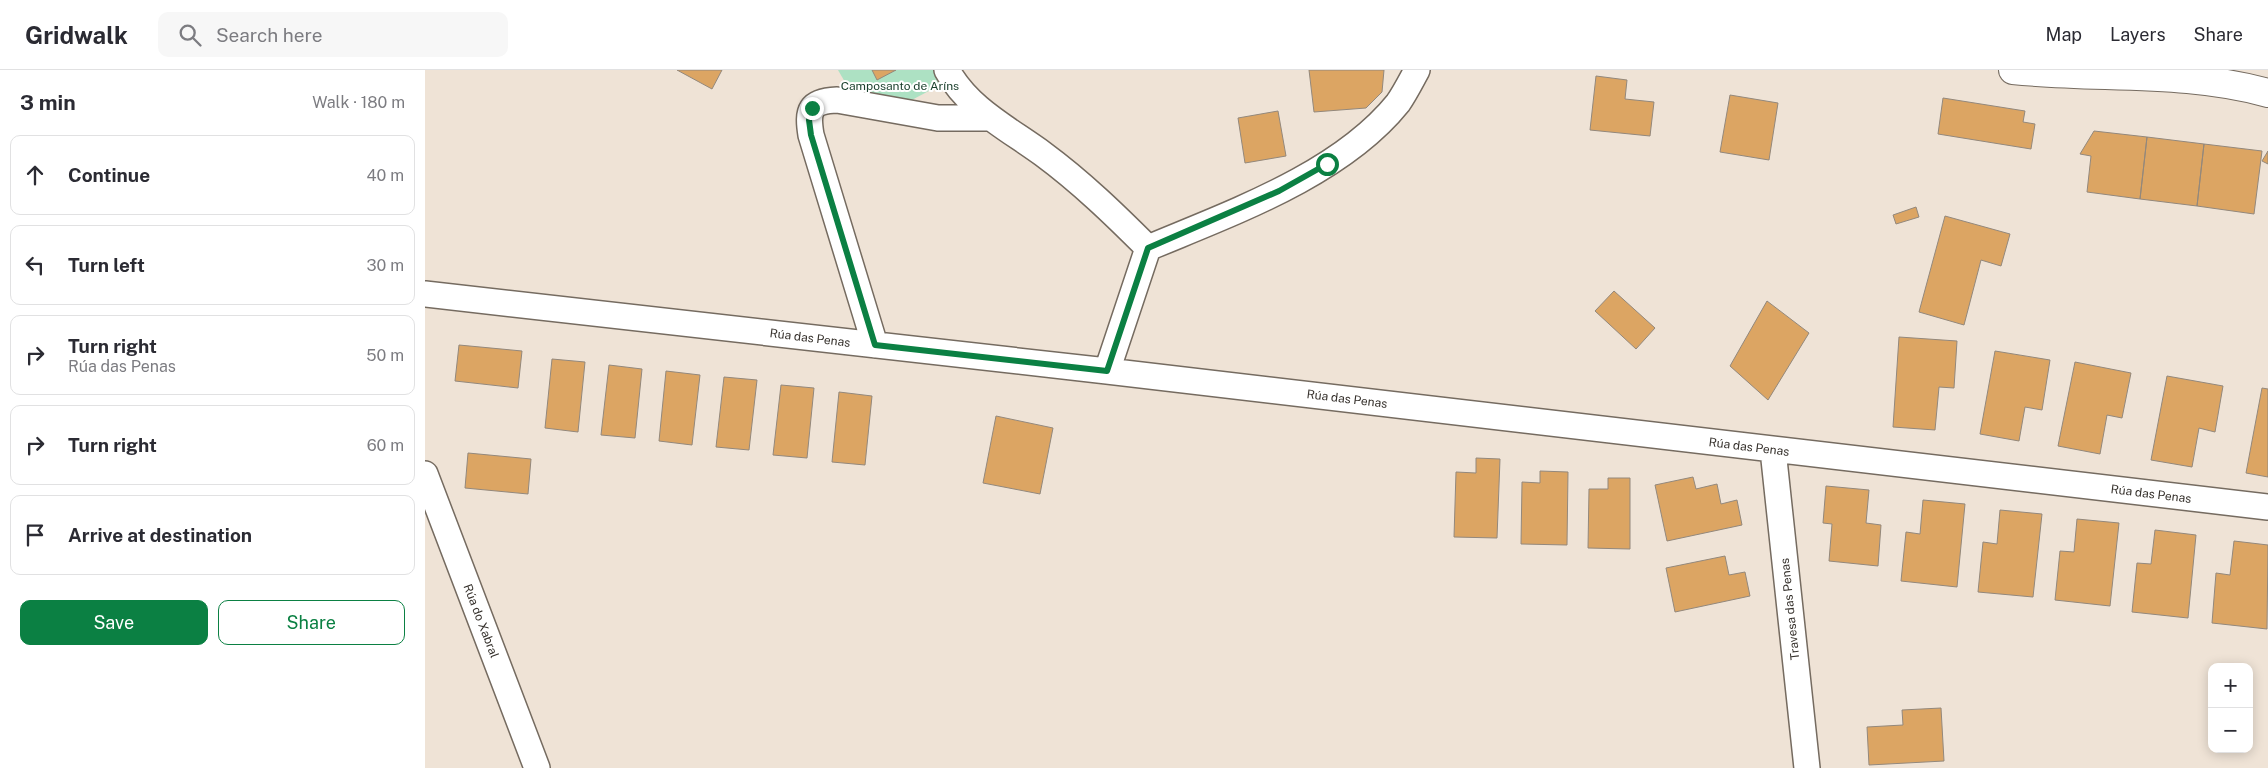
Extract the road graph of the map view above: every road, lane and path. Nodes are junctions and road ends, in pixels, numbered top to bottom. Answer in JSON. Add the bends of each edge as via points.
{"nodes":[{"id":1,"x":947,"y":70,"type":"edge"},
{"id":2,"x":1417,"y":70,"type":"edge"},
{"id":3,"x":2013,"y":70,"type":"edge"},
{"id":4,"x":2268,"y":92,"type":"edge"},
{"id":5,"x":988,"y":118,"type":"junction"},
{"id":6,"x":1148,"y":248,"type":"junction"},
{"id":7,"x":425,"y":294,"type":"edge"},
{"id":8,"x":875,"y":345,"type":"junction"},
{"id":9,"x":1107,"y":371,"type":"junction"},
{"id":10,"x":1773,"y":450,"type":"junction"},
{"id":11,"x":425,"y":474,"type":"edge"},
{"id":12,"x":2268,"y":507,"type":"edge"},
{"id":13,"x":537,"y":768,"type":"edge"},
{"id":14,"x":1807,"y":768,"type":"edge"}],
"edges":[{"from":1,"to":5,"type":"street","via":[[953,82]]},
{"from":2,"to":6,"type":"street","via":[[1398,102],[1369,132],[1327,164],[1279,191]]},
{"from":3,"to":4,"type":"street","via":[[2196,73],[2223,77]]},
{"from":5,"to":6,"type":"street","via":[[1043,155],[1108,208]]},
{"from":5,"to":8,"type":"street","via":[[938,118],[837,100],[821,101],[812,108],[809,120],[811,135]]},
{"from":6,"to":9,"type":"street"},
{"from":7,"to":8,"type":"street","name":"Rúa das Penas"},
{"from":8,"to":9,"type":"street","name":"Rúa das Penas"},
{"from":9,"to":10,"type":"street","name":"Rúa das Penas"},
{"from":10,"to":12,"type":"street","name":"Rúa das Penas"},
{"from":10,"to":14,"type":"street","name":"Travesa das Penas"},
{"from":11,"to":13,"type":"street","name":"Rúa do Xabral"}]}
